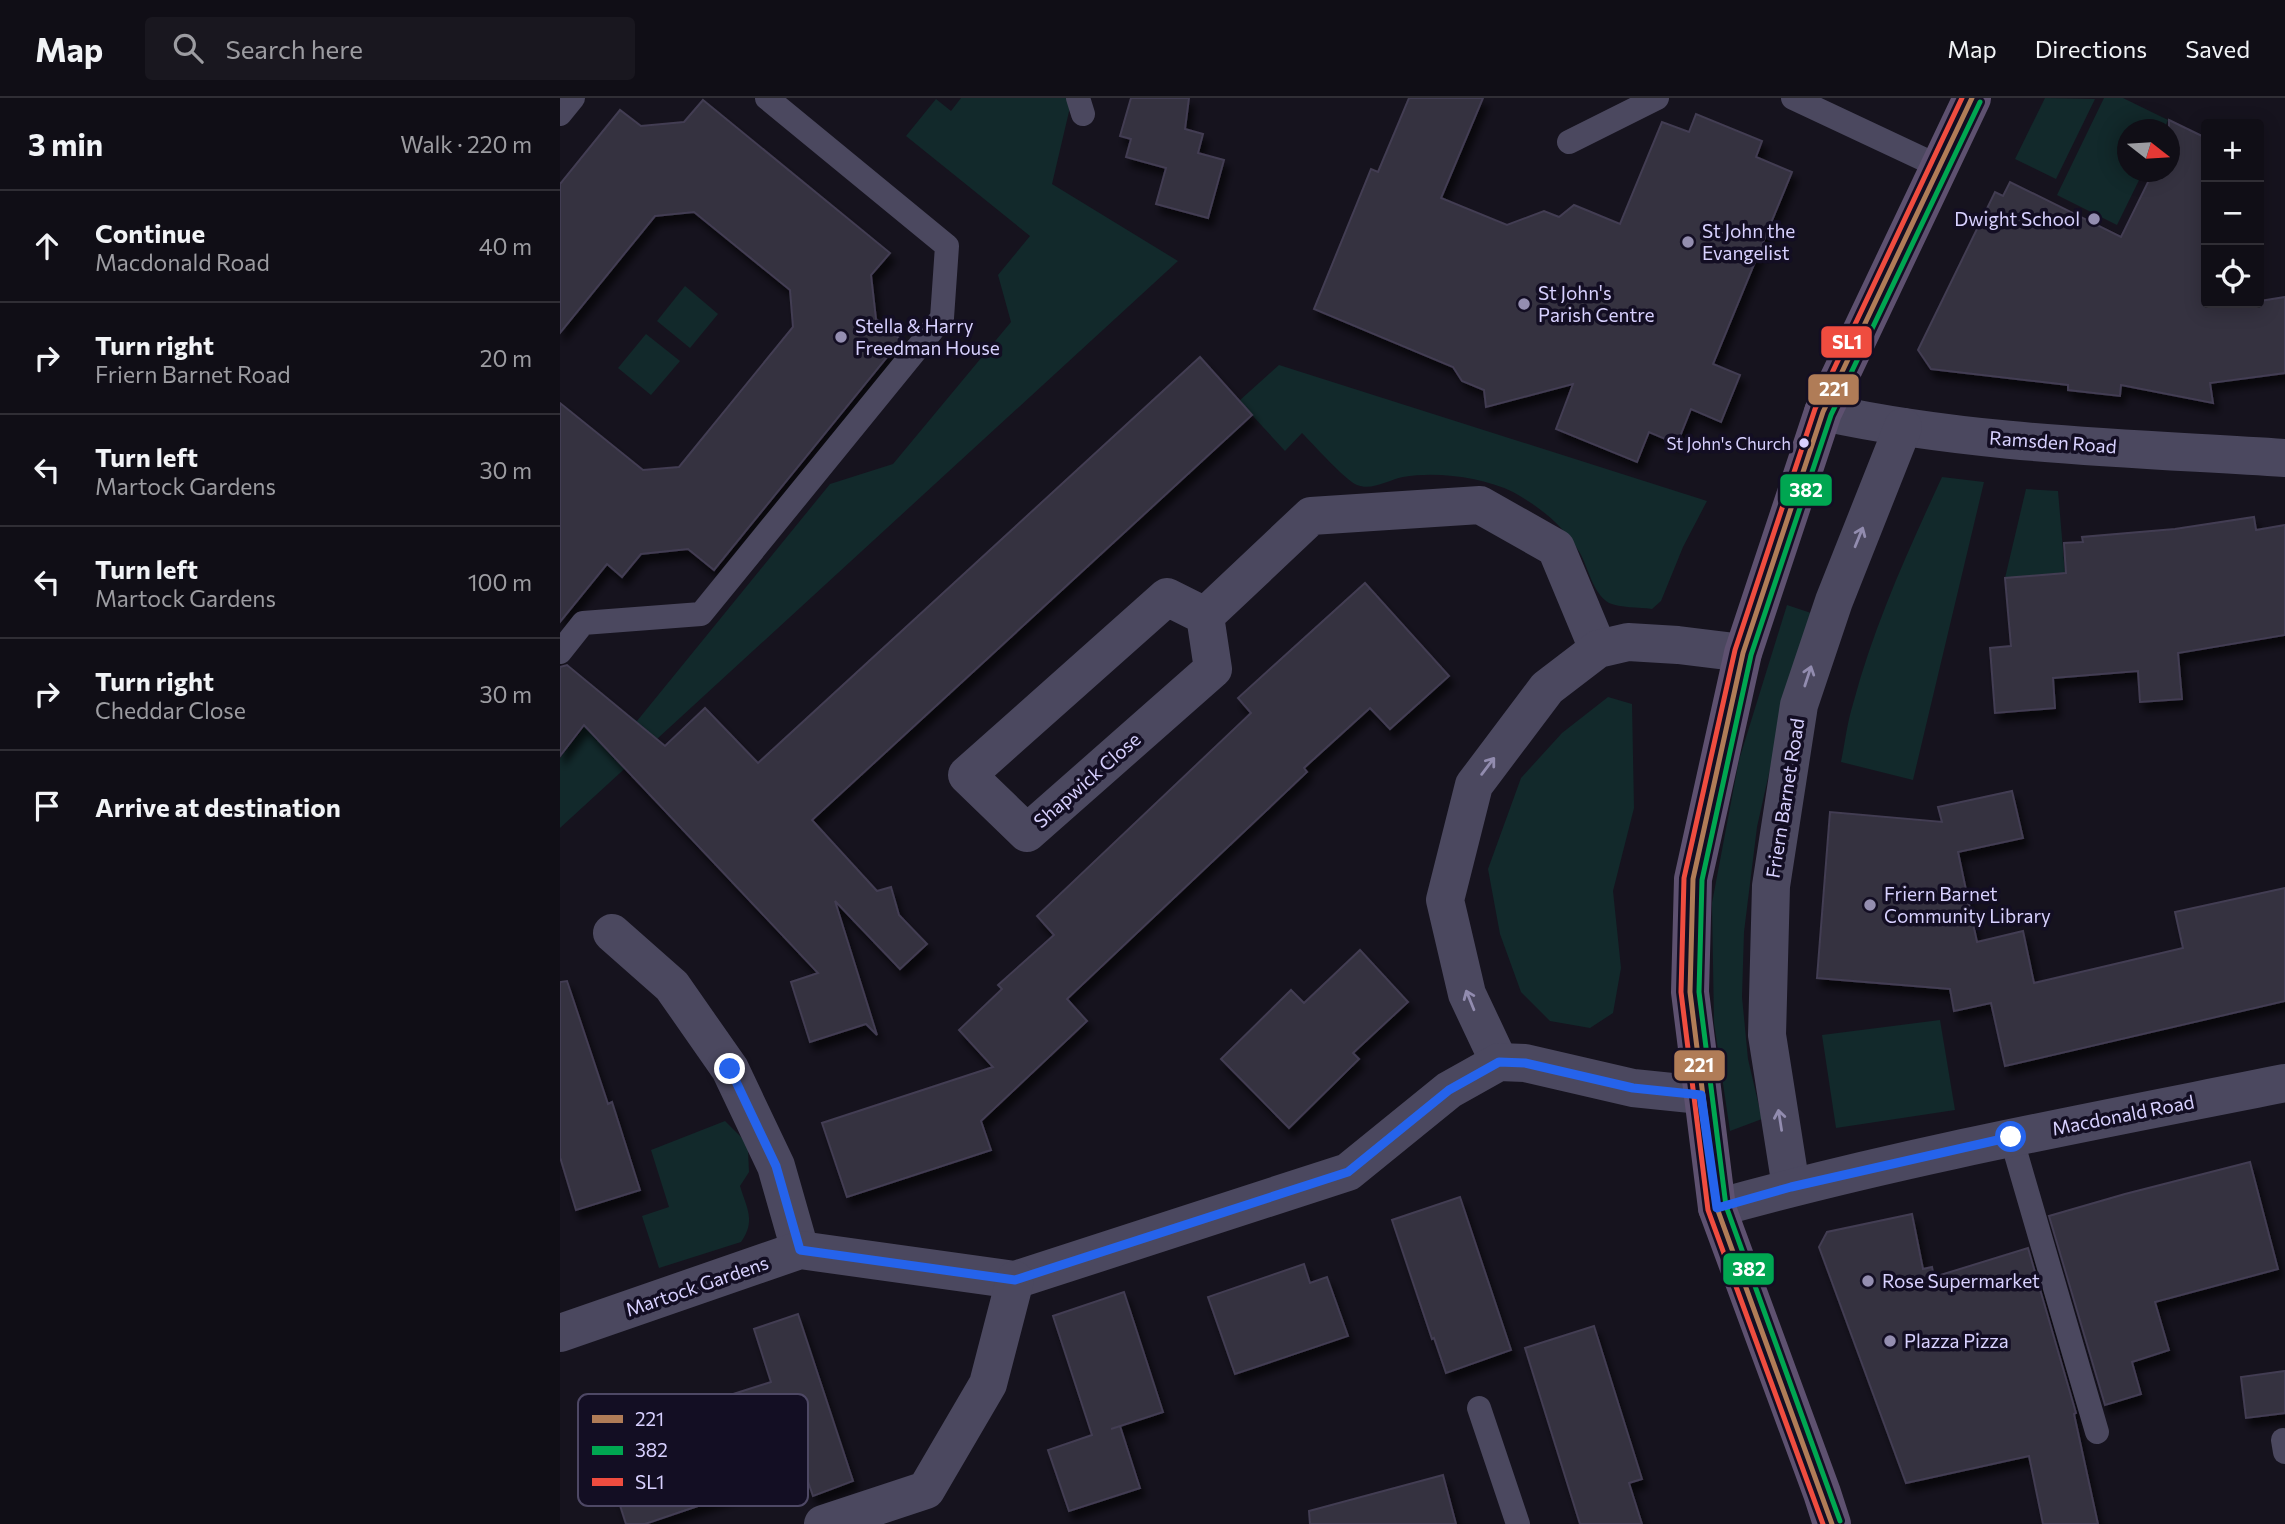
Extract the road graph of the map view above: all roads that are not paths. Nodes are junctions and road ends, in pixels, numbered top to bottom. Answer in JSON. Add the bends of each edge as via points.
{"nodes":[{"id":1,"x":573,"y":98,"type":"edge"},
{"id":2,"x":767,"y":98,"type":"edge"},
{"id":3,"x":1657,"y":98,"type":"edge"},
{"id":4,"x":1793,"y":98,"type":"edge"},
{"id":5,"x":1972,"y":98,"type":"edge"},
{"id":6,"x":560,"y":114,"type":"edge"},
{"id":7,"x":1569,"y":142,"type":"dead end"},
{"id":8,"x":1938,"y":166,"type":"junction"},
{"id":9,"x":1823,"y":412,"type":"junction"},
{"id":10,"x":1903,"y":427,"type":"junction"},
{"id":11,"x":2285,"y":458,"type":"edge"},
{"id":12,"x":1205,"y":616,"type":"junction"},
{"id":13,"x":1598,"y":649,"type":"junction"},
{"id":14,"x":560,"y":652,"type":"edge"},
{"id":15,"x":1743,"y":653,"type":"junction"},
{"id":16,"x":612,"y":933,"type":"dead end"},
{"id":17,"x":1499,"y":1062,"type":"junction"},
{"id":18,"x":2285,"y":1083,"type":"edge"},
{"id":19,"x":1701,"y":1095,"type":"junction"},
{"id":20,"x":2011,"y":1137,"type":"junction"},
{"id":21,"x":1791,"y":1187,"type":"junction"},
{"id":22,"x":1717,"y":1208,"type":"junction"},
{"id":23,"x":800,"y":1250,"type":"junction"},
{"id":24,"x":1015,"y":1280,"type":"junction"},
{"id":25,"x":560,"y":1333,"type":"edge"},
{"id":26,"x":1479,"y":1408,"type":"dead end"},
{"id":27,"x":2096,"y":1432,"type":"dead end"},
{"id":28,"x":823,"y":1524,"type":"edge"},
{"id":29,"x":1518,"y":1524,"type":"edge"},
{"id":30,"x":1832,"y":1524,"type":"edge"}],
"edges":[{"from":1,"to":6,"type":"lane"},
{"from":2,"to":14,"type":"lane","via":[[947,246],[942,318],[701,614],[583,623]]},
{"from":3,"to":7,"type":"lane"},
{"from":4,"to":8,"type":"lane"},
{"from":5,"to":8,"type":"main road"},
{"from":8,"to":9,"type":"main road"},
{"from":9,"to":10,"type":"street","name":"Ramsden Road"},
{"from":9,"to":15,"type":"main road"},
{"from":10,"to":11,"type":"street","name":"Ramsden Road","via":[[2029,441]]},
{"from":21,"to":10,"type":"street","name":"Friern Barnet Road","one_way":true,"via":[[1767,1035],[1771,886],[1799,705],[1833,601]]},
{"from":12,"to":12,"type":"street","name":"Shapwick Close","via":[[1167,597],[967,775],[1027,833],[1213,669]]},
{"from":12,"to":13,"type":"street","via":[[1311,516],[1479,505],[1556,548]]},
{"from":13,"to":15,"type":"street","via":[[1628,642]]},
{"from":17,"to":13,"type":"street","one_way":true,"via":[[1467,994],[1445,900],[1474,785],[1547,688]]},
{"from":15,"to":19,"type":"main road","via":[[1693,879],[1690,992]]},
{"from":16,"to":23,"type":"street","via":[[672,986],[730,1069],[776,1166]]},
{"from":17,"to":19,"type":"street","via":[[1525,1063],[1633,1088]]},
{"from":17,"to":24,"type":"street","name":"Martock Gardens","via":[[1449,1090],[1348,1172]]},
{"from":18,"to":20,"type":"street","name":"Macdonald Road"},
{"from":19,"to":22,"type":"main road"},
{"from":20,"to":21,"type":"street","name":"Macdonald Road"},
{"from":20,"to":27,"type":"lane"},
{"from":21,"to":22,"type":"street","name":"Macdonald Road"},
{"from":22,"to":30,"type":"main road"},
{"from":23,"to":24,"type":"street","name":"Martock Gardens"},
{"from":23,"to":25,"type":"street","name":"Martock Gardens"},
{"from":24,"to":28,"type":"street","via":[[988,1384],[926,1490]]},
{"from":26,"to":29,"type":"lane"}]}
